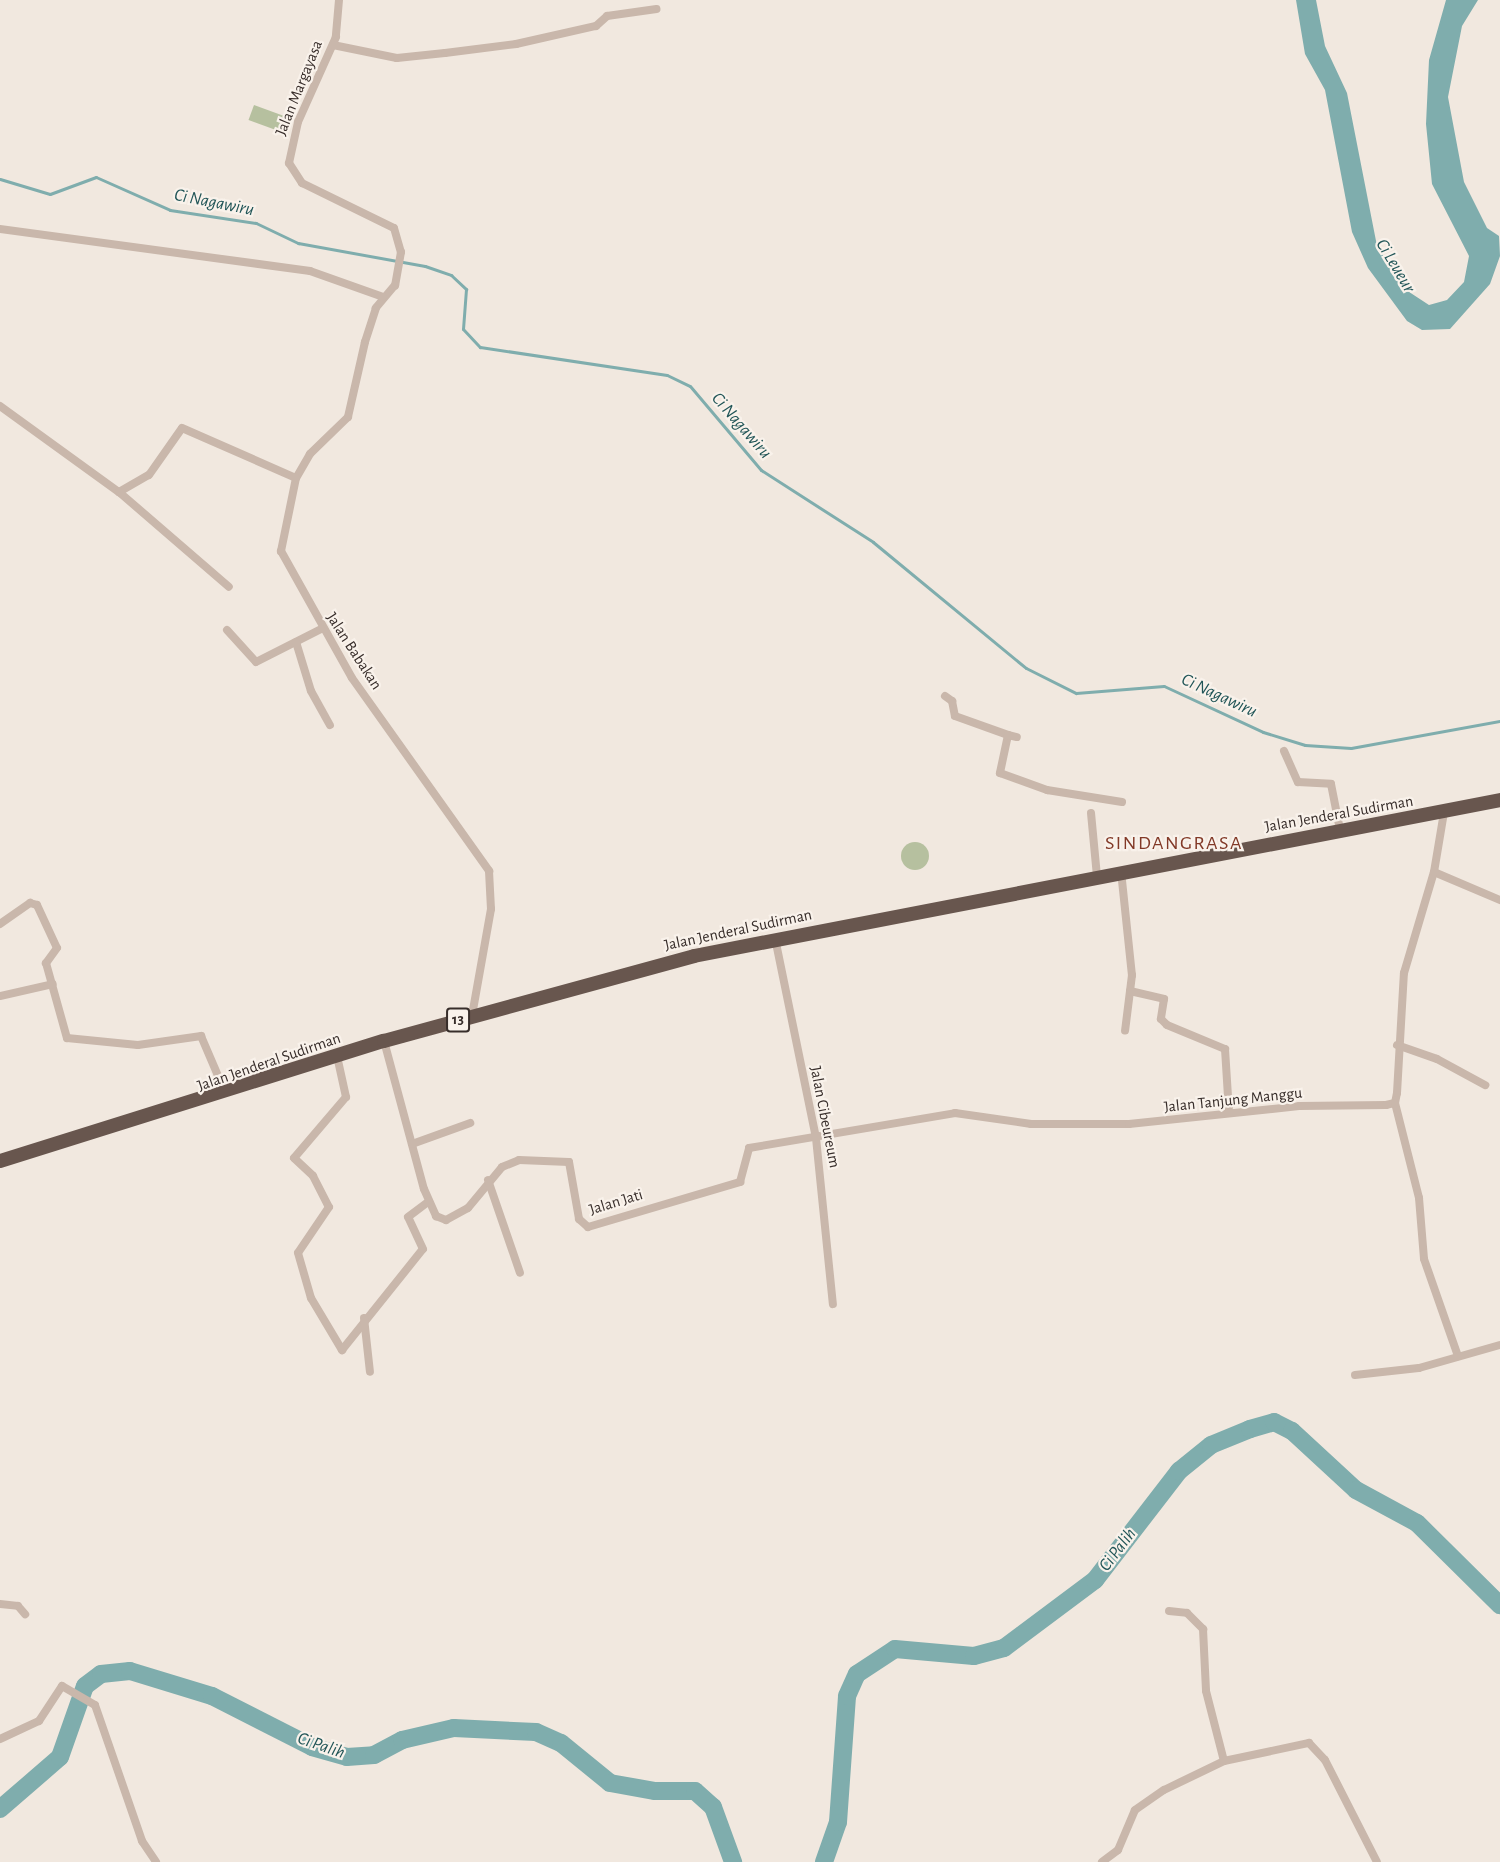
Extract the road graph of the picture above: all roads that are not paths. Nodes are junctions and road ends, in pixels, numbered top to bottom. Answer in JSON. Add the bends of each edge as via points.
{"nodes":[{"id":1,"x":339,"y":0,"type":"edge"},
{"id":2,"x":657,"y":9,"type":"dead end"},
{"id":3,"x":333,"y":45,"type":"junction"},
{"id":4,"x":0,"y":229,"type":"edge"},
{"id":5,"x":383,"y":297,"type":"junction"},
{"id":6,"x":0,"y":406,"type":"edge"},
{"id":7,"x":296,"y":478,"type":"junction"},
{"id":8,"x":119,"y":492,"type":"junction"},
{"id":9,"x":229,"y":587,"type":"dead end"},
{"id":10,"x":321,"y":628,"type":"junction"},
{"id":11,"x":226,"y":630,"type":"dead end"},
{"id":12,"x":296,"y":642,"type":"junction"},
{"id":13,"x":945,"y":696,"type":"dead end"},
{"id":14,"x":330,"y":725,"type":"dead end"},
{"id":15,"x":1284,"y":751,"type":"dead end"},
{"id":16,"x":1500,"y":800,"type":"edge"},
{"id":17,"x":1122,"y":802,"type":"dead end"},
{"id":18,"x":1444,"y":812,"type":"junction"},
{"id":19,"x":1090,"y":813,"type":"dead end"},
{"id":20,"x":1340,"y":830,"type":"junction"},
{"id":21,"x":1121,"y":871,"type":"junction"},
{"id":22,"x":1434,"y":872,"type":"junction"},
{"id":23,"x":1096,"y":876,"type":"junction"},
{"id":24,"x":1500,"y":900,"type":"edge"},
{"id":25,"x":0,"y":924,"type":"edge"},
{"id":26,"x":775,"y":938,"type":"junction"},
{"id":27,"x":53,"y":984,"type":"junction"},
{"id":28,"x":1131,"y":991,"type":"junction"},
{"id":29,"x":0,"y":996,"type":"edge"},
{"id":30,"x":472,"y":1016,"type":"junction"},
{"id":31,"x":1125,"y":1031,"type":"dead end"},
{"id":32,"x":384,"y":1041,"type":"junction"},
{"id":33,"x":1397,"y":1045,"type":"junction"},
{"id":34,"x":337,"y":1056,"type":"junction"},
{"id":35,"x":1485,"y":1085,"type":"dead end"},
{"id":36,"x":225,"y":1092,"type":"junction"},
{"id":37,"x":1395,"y":1103,"type":"junction"},
{"id":38,"x":1229,"y":1113,"type":"junction"},
{"id":39,"x":471,"y":1124,"type":"dead end"},
{"id":40,"x":816,"y":1138,"type":"junction"},
{"id":41,"x":412,"y":1144,"type":"junction"},
{"id":42,"x":0,"y":1161,"type":"edge"},
{"id":43,"x":488,"y":1180,"type":"junction"},
{"id":44,"x":429,"y":1202,"type":"junction"},
{"id":45,"x":520,"y":1273,"type":"dead end"},
{"id":46,"x":834,"y":1304,"type":"dead end"},
{"id":47,"x":364,"y":1318,"type":"junction"},
{"id":48,"x":1500,"y":1346,"type":"edge"},
{"id":49,"x":1458,"y":1356,"type":"junction"},
{"id":50,"x":370,"y":1372,"type":"dead end"},
{"id":51,"x":1354,"y":1375,"type":"dead end"},
{"id":52,"x":0,"y":1604,"type":"edge"},
{"id":53,"x":1169,"y":1611,"type":"dead end"},
{"id":54,"x":25,"y":1614,"type":"dead end"},
{"id":55,"x":0,"y":1739,"type":"edge"},
{"id":56,"x":1224,"y":1761,"type":"junction"},
{"id":57,"x":156,"y":1862,"type":"edge"},
{"id":58,"x":1102,"y":1862,"type":"edge"},
{"id":59,"x":1377,"y":1862,"type":"edge"}],
"edges":[{"from":1,"to":3,"type":"street","name":"Jalan Margayasa"},
{"from":2,"to":3,"type":"street","via":[[608,16],[596,26],[516,44],[445,53],[397,58]]},
{"from":3,"to":5,"type":"street","name":"Jalan Margayasa","via":[[298,122],[290,168],[302,183],[394,228],[400,252],[398,268],[393,289]]},
{"from":4,"to":5,"type":"street","via":[[301,269]]},
{"from":5,"to":7,"type":"street","name":"Jalan Babakan","via":[[364,342],[348,417],[310,454]]},
{"from":6,"to":8,"type":"street"},
{"from":7,"to":8,"type":"street","via":[[182,428],[148,475]]},
{"from":7,"to":10,"type":"street","name":"Jalan Babakan","via":[[281,551]]},
{"from":8,"to":9,"type":"street"},
{"from":10,"to":12,"type":"street"},
{"from":10,"to":30,"type":"street","name":"Jalan Babakan","via":[[400,751],[433,787],[489,871],[491,909]]},
{"from":11,"to":12,"type":"street","via":[[256,662]]},
{"from":12,"to":14,"type":"street","via":[[311,691]]},
{"from":13,"to":17,"type":"street","via":[[952,701],[955,716],[1013,736],[1000,773],[1047,790]]},
{"from":15,"to":20,"type":"street","via":[[1298,782],[1331,784]]},
{"from":16,"to":18,"type":"highway","name":"Jalan Jenderal Sudirman","number":"13"},
{"from":18,"to":20,"type":"highway","name":"Jalan Jenderal Sudirman","number":"13"},
{"from":18,"to":22,"type":"street"},
{"from":19,"to":23,"type":"street"},
{"from":20,"to":21,"type":"highway","name":"Jalan Jenderal Sudirman","number":"13"},
{"from":21,"to":23,"type":"highway","name":"Jalan Jenderal Sudirman","number":"13"},
{"from":21,"to":28,"type":"street"},
{"from":22,"to":24,"type":"street"},
{"from":22,"to":33,"type":"street","via":[[1404,973]]},
{"from":23,"to":26,"type":"highway","name":"Jalan Jenderal Sudirman","number":"13"},
{"from":25,"to":27,"type":"street","via":[[35,902],[57,948],[46,963]]},
{"from":26,"to":30,"type":"highway","name":"Jalan Jenderal Sudirman","number":"13"},
{"from":26,"to":40,"type":"street","name":"Jalan Cibeureum"},
{"from":27,"to":29,"type":"street"},
{"from":27,"to":36,"type":"street","via":[[67,1038],[138,1045],[201,1036]]},
{"from":28,"to":31,"type":"street"},
{"from":28,"to":38,"type":"street","via":[[1164,999],[1161,1019],[1167,1025],[1225,1049]]},
{"from":30,"to":32,"type":"highway","name":"Jalan Jenderal Sudirman","number":"13"},
{"from":32,"to":34,"type":"highway","name":"Jalan Jenderal Sudirman","number":"13"},
{"from":32,"to":41,"type":"street"},
{"from":33,"to":35,"type":"street","via":[[1437,1059]]},
{"from":33,"to":37,"type":"street"},
{"from":34,"to":36,"type":"highway","name":"Jalan Jenderal Sudirman","number":"13"},
{"from":34,"to":47,"type":"street","via":[[346,1097],[294,1158],[313,1176],[329,1207],[298,1253],[311,1298],[342,1350]]},
{"from":36,"to":42,"type":"highway","name":"Jalan Jenderal Sudirman","number":"13"},
{"from":37,"to":38,"type":"street","name":"Jalan Tanjung Manggu"},
{"from":37,"to":49,"type":"street","via":[[1419,1198],[1424,1259]]},
{"from":38,"to":40,"type":"street","name":"Jalan Tanjung Manggu","via":[[1129,1124],[1031,1124],[955,1113]]},
{"from":39,"to":41,"type":"street"},
{"from":40,"to":43,"type":"street","name":"Jalan Jati","via":[[749,1148],[740,1182],[588,1227],[579,1219],[567,1160],[519,1160]]},
{"from":40,"to":46,"type":"street","name":"Jalan Cibeureum"},
{"from":41,"to":44,"type":"street"},
{"from":43,"to":44,"type":"street","name":"Jalan Jati","via":[[472,1204],[453,1218],[440,1219]]},
{"from":43,"to":45,"type":"street"},
{"from":44,"to":47,"type":"street","via":[[408,1217],[423,1249]]},
{"from":47,"to":50,"type":"street"},
{"from":48,"to":49,"type":"street"},
{"from":49,"to":51,"type":"street","via":[[1419,1368]]},
{"from":52,"to":54,"type":"street","via":[[18,1606]]},
{"from":53,"to":56,"type":"street","via":[[1187,1613],[1203,1629],[1206,1691]]},
{"from":55,"to":57,"type":"street","via":[[39,1721],[60,1687],[95,1705],[142,1840]]},
{"from":56,"to":58,"type":"street","via":[[1135,1810],[1118,1850]]},
{"from":56,"to":59,"type":"street","via":[[1313,1745]]}]}
